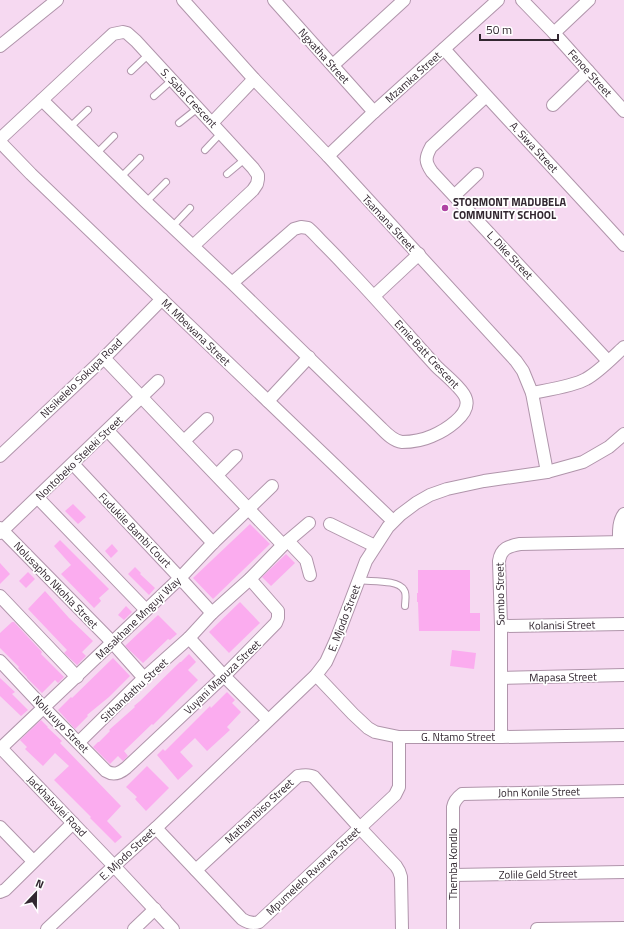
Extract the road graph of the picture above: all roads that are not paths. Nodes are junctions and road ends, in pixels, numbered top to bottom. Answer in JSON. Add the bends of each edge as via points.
{"nodes":[{"id":1,"x":57,"y":0,"type":"edge"},
{"id":2,"x":274,"y":0,"type":"edge"},
{"id":3,"x":404,"y":0,"type":"edge"},
{"id":4,"x":498,"y":0,"type":"edge"},
{"id":5,"x":522,"y":0,"type":"edge"},
{"id":6,"x":589,"y":0,"type":"edge"},
{"id":7,"x":187,"y":1,"type":"edge"},
{"id":8,"x":554,"y":33,"type":"junction"},
{"id":9,"x":0,"y":46,"type":"edge"},
{"id":10,"x":444,"y":49,"type":"junction"},
{"id":11,"x":149,"y":54,"type":"junction"},
{"id":12,"x":333,"y":65,"type":"junction"},
{"id":13,"x":131,"y":71,"type":"dead end"},
{"id":14,"x":588,"y":71,"type":"junction"},
{"id":15,"x":254,"y":78,"type":"junction"},
{"id":16,"x":172,"y":80,"type":"junction"},
{"id":17,"x":154,"y":96,"type":"dead end"},
{"id":18,"x":486,"y":96,"type":"junction"},
{"id":19,"x":42,"y":100,"type":"junction"},
{"id":20,"x":553,"y":105,"type":"dead end"},
{"id":21,"x":198,"y":108,"type":"junction"},
{"id":22,"x":88,"y":110,"type":"dead end"},
{"id":23,"x":624,"y":111,"type":"edge"},
{"id":24,"x":374,"y":112,"type":"junction"},
{"id":25,"x":179,"y":123,"type":"dead end"},
{"id":26,"x":212,"y":123,"type":"junction"},
{"id":27,"x":69,"y":128,"type":"junction"},
{"id":28,"x":221,"y":133,"type":"junction"},
{"id":29,"x":114,"y":136,"type":"dead end"},
{"id":30,"x":0,"y":141,"type":"edge"},
{"id":31,"x":204,"y":150,"type":"dead end"},
{"id":32,"x":97,"y":154,"type":"junction"},
{"id":33,"x":328,"y":156,"type":"junction"},
{"id":34,"x":140,"y":158,"type":"dead end"},
{"id":35,"x":245,"y":159,"type":"junction"},
{"id":36,"x":227,"y":174,"type":"dead end"},
{"id":37,"x":477,"y":174,"type":"dead end"},
{"id":38,"x":121,"y":177,"type":"junction"},
{"id":39,"x":166,"y":182,"type":"dead end"},
{"id":40,"x":455,"y":195,"type":"junction"},
{"id":41,"x":146,"y":202,"type":"junction"},
{"id":42,"x":190,"y":208,"type":"dead end"},
{"id":43,"x":172,"y":227,"type":"junction"},
{"id":44,"x":193,"y":246,"type":"junction"},
{"id":45,"x":624,"y":246,"type":"edge"},
{"id":46,"x":418,"y":254,"type":"junction"},
{"id":47,"x":232,"y":283,"type":"junction"},
{"id":48,"x":374,"y":296,"type":"junction"},
{"id":49,"x":162,"y":299,"type":"junction"},
{"id":50,"x":624,"y":347,"type":"edge"},
{"id":51,"x":309,"y":357,"type":"junction"},
{"id":52,"x":104,"y":358,"type":"junction"},
{"id":53,"x":608,"y":361,"type":"junction"},
{"id":54,"x":158,"y":381,"type":"dead end"},
{"id":55,"x":532,"y":393,"type":"junction"},
{"id":56,"x":141,"y":397,"type":"junction"},
{"id":57,"x":268,"y":401,"type":"junction"},
{"id":58,"x":207,"y":419,"type":"dead end"},
{"id":59,"x":108,"y":430,"type":"junction"},
{"id":60,"x":624,"y":434,"type":"edge"},
{"id":61,"x":184,"y":441,"type":"junction"},
{"id":62,"x":0,"y":456,"type":"edge"},
{"id":63,"x":237,"y":456,"type":"dead end"},
{"id":64,"x":73,"y":464,"type":"junction"},
{"id":65,"x":547,"y":472,"type":"junction"},
{"id":66,"x":217,"y":475,"type":"junction"},
{"id":67,"x":272,"y":486,"type":"dead end"},
{"id":68,"x":38,"y":498,"type":"junction"},
{"id":69,"x":248,"y":509,"type":"junction"},
{"id":70,"x":624,"y":514,"type":"edge"},
{"id":71,"x":394,"y":521,"type":"junction"},
{"id":72,"x":309,"y":523,"type":"dead end"},
{"id":73,"x":330,"y":524,"type":"dead end"},
{"id":74,"x":1,"y":531,"type":"edge"},
{"id":75,"x":621,"y":542,"type":"edge"},
{"id":76,"x":213,"y":543,"type":"junction"},
{"id":77,"x":286,"y":543,"type":"junction"},
{"id":78,"x":375,"y":546,"type":"junction"},
{"id":79,"x":310,"y":575,"type":"dead end"},
{"id":80,"x":180,"y":578,"type":"junction"},
{"id":81,"x":250,"y":579,"type":"junction"},
{"id":82,"x":358,"y":580,"type":"junction"},
{"id":83,"x":0,"y":596,"type":"edge"},
{"id":84,"x":405,"y":606,"type":"dead end"},
{"id":85,"x":146,"y":610,"type":"junction"},
{"id":86,"x":212,"y":613,"type":"junction"},
{"id":87,"x":624,"y":624,"type":"edge"},
{"id":88,"x":501,"y":626,"type":"junction"},
{"id":89,"x":190,"y":638,"type":"junction"},
{"id":90,"x":112,"y":642,"type":"junction"},
{"id":91,"x":0,"y":661,"type":"edge"},
{"id":92,"x":316,"y":675,"type":"junction"},
{"id":93,"x":624,"y":675,"type":"edge"},
{"id":94,"x":224,"y":676,"type":"junction"},
{"id":95,"x":76,"y":677,"type":"junction"},
{"id":96,"x":144,"y":678,"type":"junction"},
{"id":97,"x":501,"y":678,"type":"junction"},
{"id":98,"x":44,"y":708,"type":"junction"},
{"id":99,"x":268,"y":720,"type":"junction"},
{"id":100,"x":624,"y":735,"type":"edge"},
{"id":101,"x":399,"y":737,"type":"junction"},
{"id":102,"x":501,"y":737,"type":"junction"},
{"id":103,"x":78,"y":742,"type":"junction"},
{"id":104,"x":1,"y":747,"type":"edge"},
{"id":105,"x":126,"y":768,"type":"joint"},
{"id":106,"x":624,"y":791,"type":"edge"},
{"id":107,"x":456,"y":799,"type":"joint"},
{"id":108,"x":73,"y":823,"type":"junction"},
{"id":109,"x":0,"y":827,"type":"edge"},
{"id":110,"x":156,"y":828,"type":"junction"},
{"id":111,"x":360,"y":828,"type":"junction"},
{"id":112,"x":33,"y":862,"type":"junction"},
{"id":113,"x":114,"y":866,"type":"junction"},
{"id":114,"x":196,"y":870,"type":"junction"},
{"id":115,"x":624,"y":872,"type":"edge"},
{"id":116,"x":453,"y":875,"type":"junction"},
{"id":117,"x":0,"y":892,"type":"edge"},
{"id":118,"x":155,"y":909,"type":"junction"},
{"id":119,"x":624,"y":928,"type":"edge"},
{"id":120,"x":47,"y":929,"type":"edge"},
{"id":121,"x":134,"y":929,"type":"edge"},
{"id":122,"x":173,"y":929,"type":"edge"},
{"id":123,"x":402,"y":929,"type":"edge"},
{"id":124,"x":453,"y":929,"type":"edge"},
{"id":125,"x":537,"y":929,"type":"edge"},
{"id":126,"x":554,"y":929,"type":"edge"}],
"edges":[{"from":1,"to":9,"type":"street"},
{"from":2,"to":12,"type":"street","name":"Ngxatha Street"},
{"from":3,"to":12,"type":"street"},
{"from":4,"to":10,"type":"street","name":"Mzamka Street"},
{"from":5,"to":8,"type":"street","name":"Fenoe Street"},
{"from":6,"to":8,"type":"street"},
{"from":7,"to":15,"type":"street","name":"Tsamana Street"},
{"from":8,"to":14,"type":"street","name":"Fenoe Street"},
{"from":10,"to":18,"type":"street","name":"A. Siwa Street"},
{"from":10,"to":24,"type":"street","name":"Mzamka Street"},
{"from":11,"to":13,"type":"lane"},
{"from":11,"to":16,"type":"street","name":"S. Saba Crescent"},
{"from":11,"to":19,"type":"street","name":"S. Saba Crescent","via":[[127,33],[113,34]]},
{"from":12,"to":24,"type":"street","name":"Ngxatha Street"},
{"from":14,"to":20,"type":"street"},
{"from":14,"to":23,"type":"street","name":"Fenoe Street"},
{"from":15,"to":26,"type":"street"},
{"from":15,"to":33,"type":"street","name":"Tsamana Street"},
{"from":16,"to":17,"type":"lane"},
{"from":16,"to":21,"type":"street","name":"S. Saba Crescent"},
{"from":18,"to":40,"type":"street","name":"L. Dike Street","via":[[430,147],[426,156],[429,168]]},
{"from":18,"to":45,"type":"street","name":"A. Siwa Street"},
{"from":19,"to":27,"type":"street"},
{"from":19,"to":30,"type":"street","name":"S. Saba Crescent"},
{"from":21,"to":25,"type":"lane"},
{"from":21,"to":26,"type":"street","name":"S. Saba Crescent"},
{"from":22,"to":27,"type":"lane"},
{"from":24,"to":33,"type":"street","name":"Mzamka Street"},
{"from":26,"to":28,"type":"street","name":"S. Saba Crescent"},
{"from":27,"to":32,"type":"street"},
{"from":28,"to":31,"type":"lane"},
{"from":28,"to":35,"type":"street","name":"S. Saba Crescent"},
{"from":29,"to":32,"type":"lane"},
{"from":30,"to":49,"type":"street","name":"M. Mbewana Street"},
{"from":32,"to":38,"type":"street"},
{"from":33,"to":46,"type":"street","name":"Tsamana Street"},
{"from":34,"to":38,"type":"lane"},
{"from":35,"to":36,"type":"lane"},
{"from":35,"to":44,"type":"street","name":"S. Saba Crescent","via":[[258,175],[257,184]]},
{"from":37,"to":40,"type":"street"},
{"from":38,"to":41,"type":"street"},
{"from":39,"to":41,"type":"lane"},
{"from":40,"to":53,"type":"street","name":"L. Dike Street"},
{"from":41,"to":43,"type":"street"},
{"from":42,"to":43,"type":"lane"},
{"from":43,"to":44,"type":"street"},
{"from":44,"to":47,"type":"street"},
{"from":46,"to":48,"type":"street"},
{"from":46,"to":55,"type":"street","name":"Tsamana Street","via":[[513,357],[523,371]]},
{"from":47,"to":48,"type":"street","name":"Ernie Batt Crescent","via":[[294,229],[304,227],[308,228]]},
{"from":47,"to":51,"type":"street","name":"Ernie Batt Crescent"},
{"from":48,"to":51,"type":"street","name":"Ernie Batt Crescent","via":[[465,396],[465,410],[456,422],[425,438],[406,442],[394,440]]},
{"from":49,"to":52,"type":"street","name":"Ntsikelelo Sokupa Road"},
{"from":49,"to":57,"type":"street","name":"M. Mbewana Street"},
{"from":50,"to":53,"type":"street"},
{"from":51,"to":57,"type":"street"},
{"from":52,"to":56,"type":"street"},
{"from":52,"to":62,"type":"street","name":"Ntsikelelo Sokupa Road"},
{"from":53,"to":55,"type":"street","via":[[591,376],[578,383]]},
{"from":54,"to":56,"type":"street","name":"Nontobeko Steleki Street"},
{"from":55,"to":65,"type":"street","name":"Tsamana Street"},
{"from":56,"to":59,"type":"street","name":"Nontobeko Steleki Street"},
{"from":56,"to":61,"type":"street"},
{"from":57,"to":71,"type":"street","name":"M. Mbewana Street"},
{"from":58,"to":61,"type":"street"},
{"from":59,"to":64,"type":"street","name":"Nontobeko Steleki Street"},
{"from":59,"to":76,"type":"street"},
{"from":60,"to":65,"type":"street","name":"E. Mjodo Street","via":[[590,458]]},
{"from":61,"to":66,"type":"street"},
{"from":63,"to":66,"type":"street"},
{"from":64,"to":68,"type":"street","name":"Nontobeko Steleki Street"},
{"from":64,"to":80,"type":"street","name":"Fudukile Bambi Court"},
{"from":65,"to":71,"type":"street","name":"E. Mjodo Street","via":[[447,489],[416,503]]},
{"from":66,"to":69,"type":"street"},
{"from":67,"to":69,"type":"street","name":"Masakhane Mnguyi Way"},
{"from":68,"to":74,"type":"street","name":"Nontobeko Steleki Street"},
{"from":68,"to":85,"type":"street"},
{"from":69,"to":76,"type":"street","name":"Masakhane Mnguyi Way"},
{"from":69,"to":77,"type":"street"},
{"from":70,"to":75,"type":"street","via":[[620,522]]},
{"from":71,"to":78,"type":"street","name":"E. Mjodo Street"},
{"from":72,"to":77,"type":"street","name":"Sithandathu Street"},
{"from":73,"to":78,"type":"street"},
{"from":74,"to":90,"type":"street","name":"Nolusapho Nkohla Street"},
{"from":75,"to":88,"type":"street","name":"Sombo Street","via":[[508,546],[501,553],[499,560]]},
{"from":76,"to":80,"type":"street","name":"Masakhane Mnguyi Way"},
{"from":77,"to":79,"type":"street","via":[[306,560]]},
{"from":77,"to":81,"type":"street","name":"Sithandathu Street"},
{"from":78,"to":82,"type":"street","name":"E. Mjodo Street"},
{"from":80,"to":85,"type":"street","name":"Masakhane Mnguyi Way"},
{"from":80,"to":86,"type":"street","name":"Fudukile Bambi Court"},
{"from":81,"to":86,"type":"street","name":"Sithandathu Street"},
{"from":81,"to":94,"type":"street","name":"Vuyani Mapuza Street","via":[[278,611],[278,618]]},
{"from":82,"to":84,"type":"lane","via":[[393,582],[405,591]]},
{"from":82,"to":92,"type":"street","name":"E. Mjodo Street","via":[[336,640],[326,662]]},
{"from":83,"to":95,"type":"street"},
{"from":85,"to":90,"type":"street","name":"Masakhane Mnguyi Way"},
{"from":86,"to":89,"type":"street","name":"Sithandathu Street"},
{"from":87,"to":88,"type":"street","name":"Kolanisi Street"},
{"from":88,"to":97,"type":"street","name":"Sombo Street"},
{"from":89,"to":94,"type":"street"},
{"from":89,"to":96,"type":"street","name":"Sithandathu Street"},
{"from":90,"to":95,"type":"street","name":"Masakhane Mnguyi Way"},
{"from":90,"to":96,"type":"street","name":"Nolusapho Nkohla Street"},
{"from":91,"to":98,"type":"street","name":"Noluvuyo Street"},
{"from":92,"to":99,"type":"street","name":"E. Mjodo Street"},
{"from":92,"to":101,"type":"street","name":"G. Ntamo Street","via":[[368,728]]},
{"from":93,"to":97,"type":"street","name":"Mapasa Street"},
{"from":94,"to":99,"type":"street"},
{"from":94,"to":105,"type":"street","name":"Vuyani Mapuza Street"},
{"from":95,"to":98,"type":"street","name":"Masakhane Mnguyi Way"},
{"from":96,"to":103,"type":"street","name":"Sithandathu Street"},
{"from":97,"to":102,"type":"street","name":"Sombo Street"},
{"from":98,"to":103,"type":"street","name":"Noluvuyo Street"},
{"from":98,"to":104,"type":"street","name":"Masakhane Mnguyi Way"},
{"from":99,"to":110,"type":"street","name":"E. Mjodo Street"},
{"from":100,"to":102,"type":"street","name":"G. Ntamo Street"},
{"from":101,"to":102,"type":"street","name":"G. Ntamo Street"},
{"from":101,"to":111,"type":"street","name":"Mpumelelo Rwarwa Street","via":[[397,792]]},
{"from":103,"to":105,"type":"street","name":"Noluvuyo Street","via":[[106,771],[117,774]]},
{"from":104,"to":108,"type":"street","name":"Jackhalsvlei Road"},
{"from":106,"to":107,"type":"street","name":"John Konile Street","via":[[462,794]]},
{"from":107,"to":116,"type":"street","name":"Themba Kondlo","via":[[453,807]]},
{"from":108,"to":112,"type":"street"},
{"from":108,"to":113,"type":"street","name":"Jackhalsvlei Road"},
{"from":109,"to":112,"type":"street"},
{"from":110,"to":113,"type":"street","name":"E. Mjodo Street"},
{"from":110,"to":114,"type":"street","name":"Mpumelelo Rwarwa Street"},
{"from":111,"to":114,"type":"street","name":"Mpumelelo Rwarwa Street","via":[[259,922],[246,922],[242,919]]},
{"from":111,"to":114,"type":"street","name":"Mathambiso Street","via":[[314,777],[298,776]]},
{"from":111,"to":123,"type":"street","name":"Mathambiso Street","via":[[399,871]]},
{"from":112,"to":117,"type":"street"},
{"from":113,"to":118,"type":"street","name":"Jackhalsvlei Road"},
{"from":113,"to":120,"type":"street","name":"E. Mjodo Street"},
{"from":115,"to":116,"type":"street","name":"Zolile Geld Street"},
{"from":116,"to":124,"type":"street","name":"Themba Kondlo"},
{"from":118,"to":121,"type":"street"},
{"from":118,"to":122,"type":"street","name":"Jackhalsvlei Road"},
{"from":119,"to":126,"type":"street"},
{"from":125,"to":126,"type":"street"}]}
